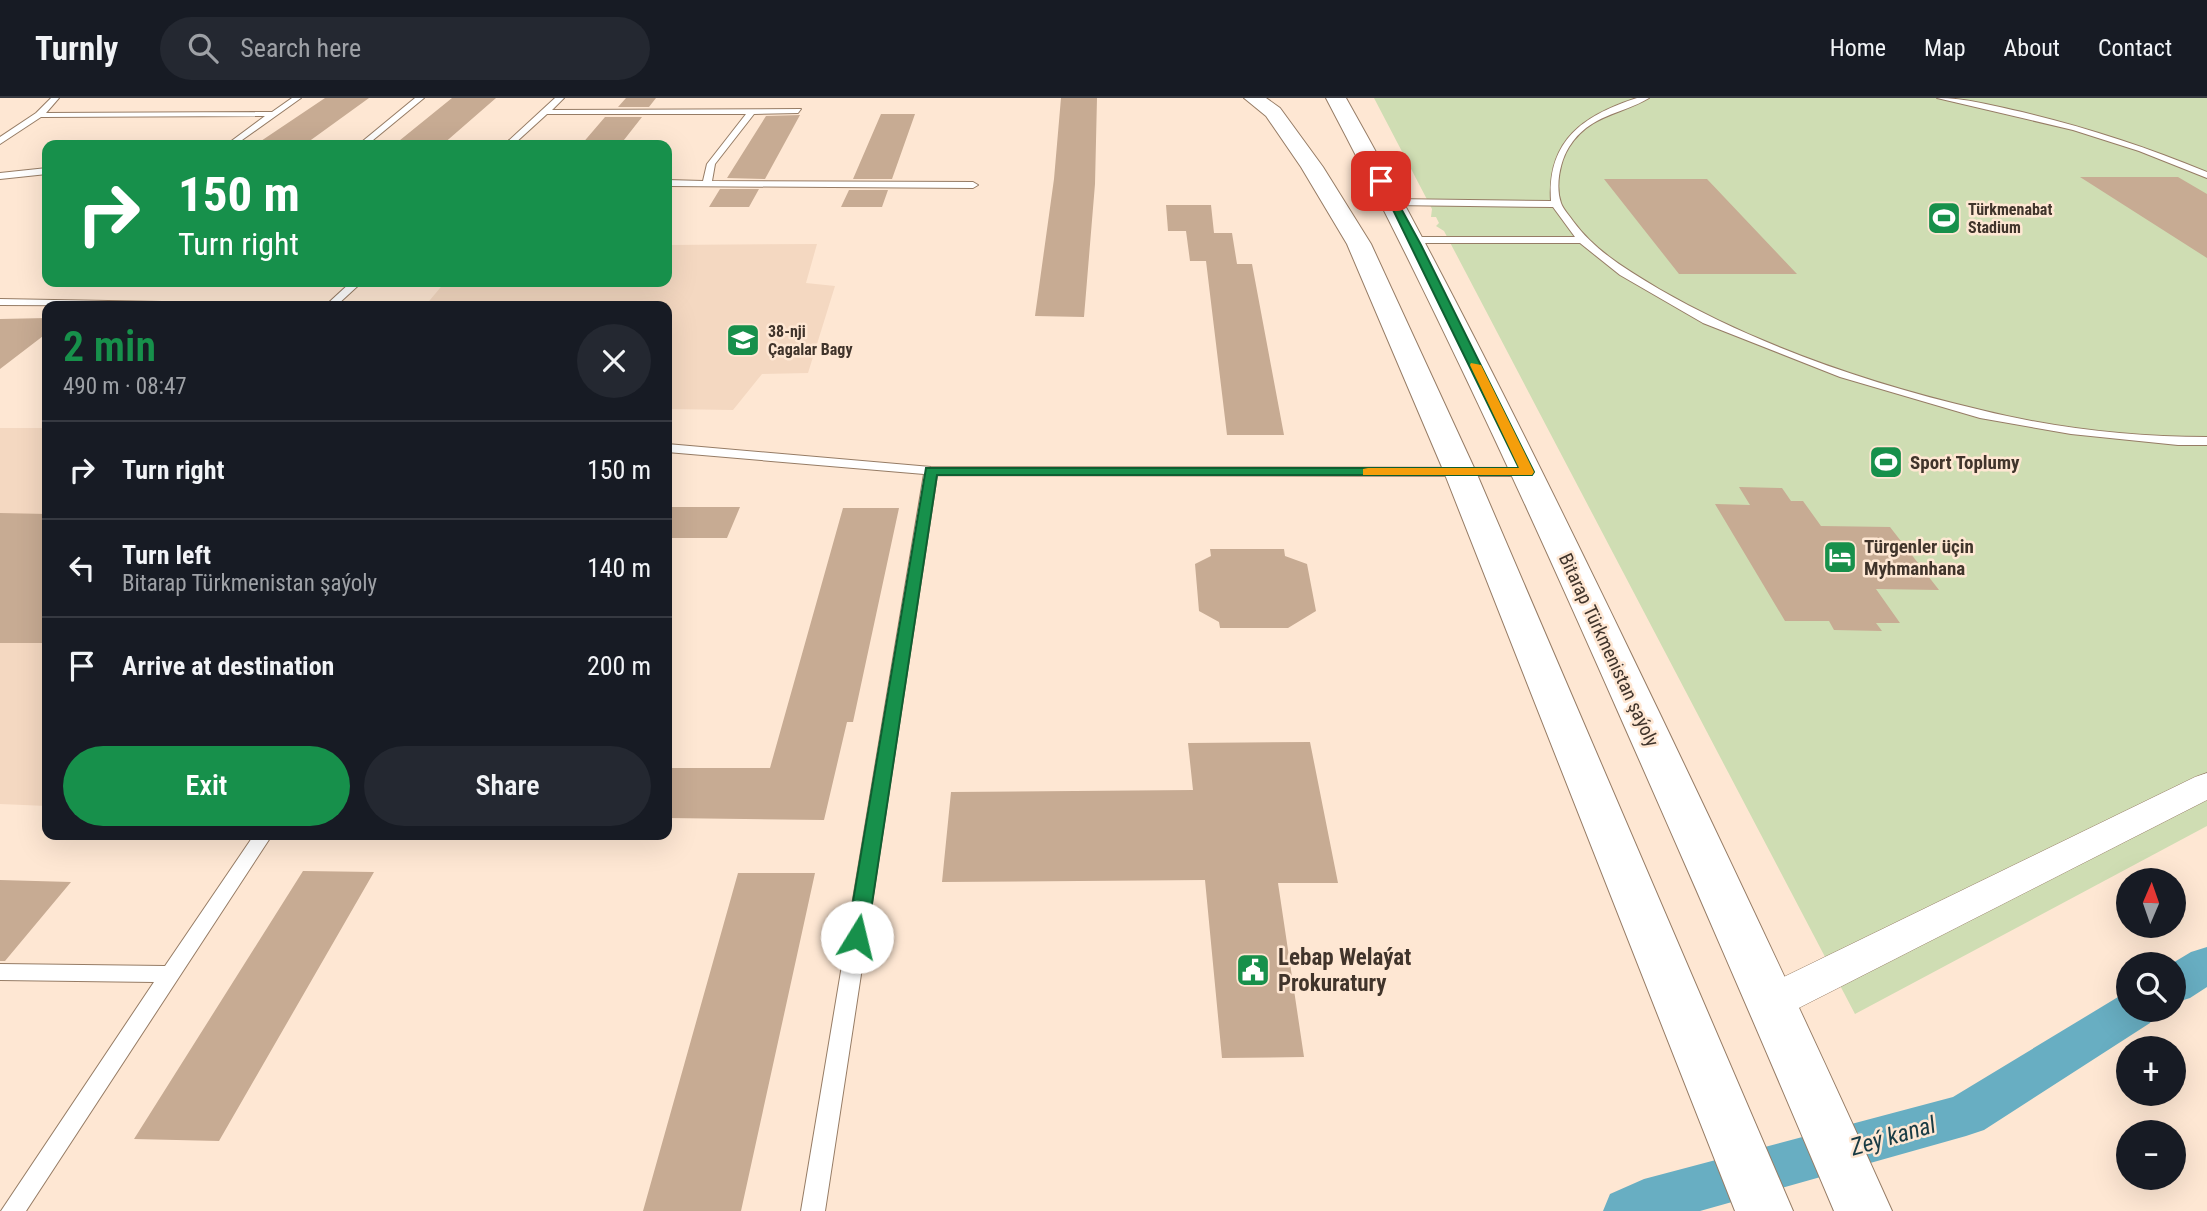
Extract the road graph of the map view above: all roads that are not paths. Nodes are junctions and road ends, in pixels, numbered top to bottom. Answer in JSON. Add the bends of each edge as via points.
{"nodes":[{"id":1,"x":55,"y":98,"type":"edge"},
{"id":2,"x":297,"y":98,"type":"edge"},
{"id":3,"x":420,"y":98,"type":"edge"},
{"id":4,"x":559,"y":98,"type":"edge"},
{"id":5,"x":1254,"y":98,"type":"edge"},
{"id":6,"x":1336,"y":98,"type":"edge"},
{"id":7,"x":1645,"y":98,"type":"edge"},
{"id":8,"x":1941,"y":98,"type":"edge"},
{"id":9,"x":798,"y":111,"type":"dead end"},
{"id":10,"x":751,"y":112,"type":"junction"},
{"id":11,"x":544,"y":113,"type":"junction"},
{"id":12,"x":275,"y":114,"type":"junction"},
{"id":13,"x":39,"y":115,"type":"junction"},
{"id":14,"x":237,"y":140,"type":"edge"},
{"id":15,"x":368,"y":140,"type":"edge"},
{"id":16,"x":514,"y":140,"type":"edge"},
{"id":17,"x":0,"y":141,"type":"edge"},
{"id":18,"x":42,"y":172,"type":"edge"},
{"id":19,"x":2207,"y":175,"type":"edge"},
{"id":20,"x":0,"y":176,"type":"edge"},
{"id":21,"x":672,"y":183,"type":"edge"},
{"id":22,"x":707,"y":183,"type":"junction"},
{"id":23,"x":973,"y":185,"type":"dead end"},
{"id":24,"x":1392,"y":202,"type":"junction"},
{"id":25,"x":1556,"y":204,"type":"junction"},
{"id":26,"x":1414,"y":240,"type":"junction"},
{"id":27,"x":1582,"y":240,"type":"junction"},
{"id":28,"x":352,"y":287,"type":"edge"},
{"id":29,"x":336,"y":301,"type":"edge"},
{"id":30,"x":0,"y":302,"type":"edge"},
{"id":31,"x":42,"y":303,"type":"edge"},
{"id":32,"x":2207,"y":441,"type":"edge"},
{"id":33,"x":672,"y":448,"type":"edge"},
{"id":34,"x":931,"y":471,"type":"junction"},
{"id":35,"x":1460,"y":472,"type":"junction"},
{"id":36,"x":1528,"y":472,"type":"junction"},
{"id":37,"x":2207,"y":785,"type":"edge"},
{"id":38,"x":260,"y":840,"type":"edge"},
{"id":39,"x":0,"y":972,"type":"edge"},
{"id":40,"x":171,"y":974,"type":"junction"},
{"id":41,"x":1772,"y":1002,"type":"junction"},
{"id":42,"x":13,"y":1211,"type":"edge"},
{"id":43,"x":813,"y":1211,"type":"edge"},
{"id":44,"x":1764,"y":1211,"type":"edge"},
{"id":45,"x":1863,"y":1211,"type":"edge"}],
"edges":[{"from":1,"to":13,"type":"lane"},
{"from":2,"to":12,"type":"lane"},
{"from":3,"to":15,"type":"lane"},
{"from":4,"to":11,"type":"lane"},
{"from":5,"to":35,"type":"main road","via":[[1273,112],[1359,244]]},
{"from":6,"to":24,"type":"main road","name":"Bitarap Türkmenistan şaýoly"},
{"from":7,"to":25,"type":"lane","via":[[1596,117],[1572,135],[1556,160]]},
{"from":8,"to":19,"type":"lane","via":[[2005,109],[2088,132]]},
{"from":9,"to":10,"type":"lane"},
{"from":10,"to":11,"type":"lane"},
{"from":10,"to":22,"type":"lane","via":[[711,164]]},
{"from":11,"to":16,"type":"lane"},
{"from":12,"to":13,"type":"lane"},
{"from":12,"to":14,"type":"lane"},
{"from":13,"to":17,"type":"lane"},
{"from":18,"to":20,"type":"lane"},
{"from":21,"to":22,"type":"lane"},
{"from":22,"to":23,"type":"lane"},
{"from":24,"to":25,"type":"lane"},
{"from":24,"to":26,"type":"main road","name":"Bitarap Türkmenistan şaýoly"},
{"from":25,"to":27,"type":"lane"},
{"from":26,"to":27,"type":"lane"},
{"from":26,"to":36,"type":"main road","name":"Bitarap Türkmenistan şaýoly"},
{"from":27,"to":32,"type":"lane","via":[[1624,273],[1707,321],[1844,375],[1980,414],[2071,430]]},
{"from":28,"to":29,"type":"lane"},
{"from":30,"to":31,"type":"lane"},
{"from":33,"to":34,"type":"lane"},
{"from":34,"to":35,"type":"lane"},
{"from":34,"to":43,"type":"lane"},
{"from":35,"to":36,"type":"lane"},
{"from":35,"to":44,"type":"main road"},
{"from":36,"to":41,"type":"main road","name":"Bitarap Türkmenistan şaýoly"},
{"from":37,"to":41,"type":"street"},
{"from":38,"to":40,"type":"lane"},
{"from":39,"to":40,"type":"lane"},
{"from":40,"to":42,"type":"lane"},
{"from":41,"to":45,"type":"main road","name":"Bitarap Türkmenistan şaýoly"}]}
